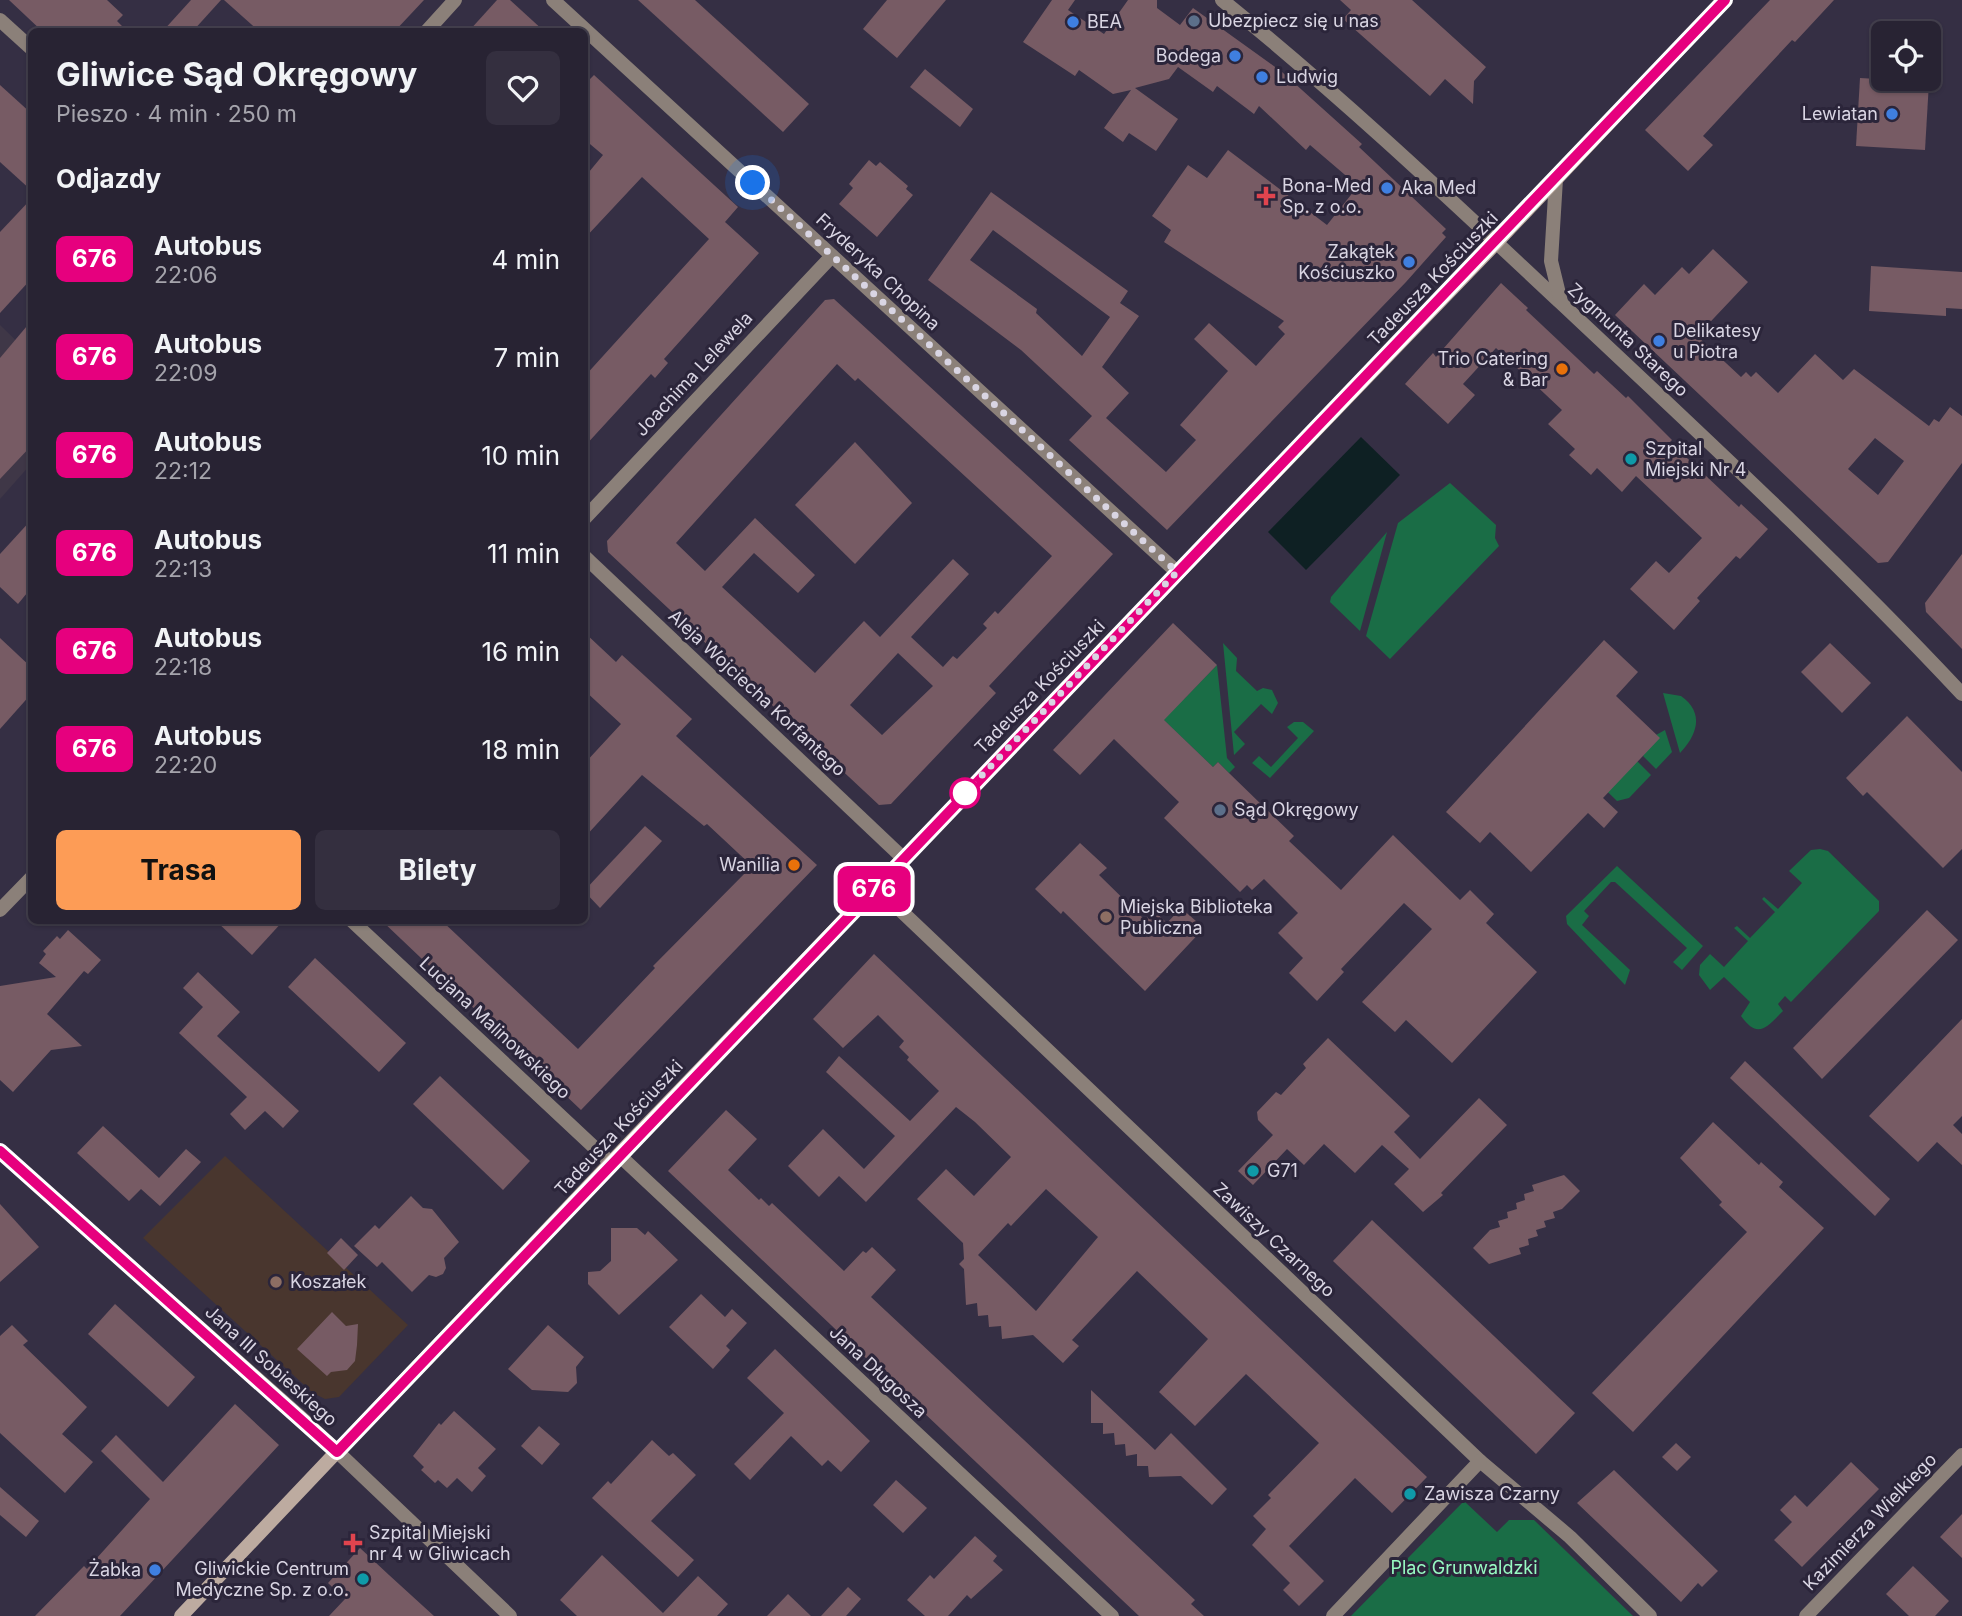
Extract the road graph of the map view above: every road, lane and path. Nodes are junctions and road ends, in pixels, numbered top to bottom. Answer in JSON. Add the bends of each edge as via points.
{"nodes":[{"id":1,"x":455,"y":0,"type":"edge"},
{"id":2,"x":553,"y":0,"type":"edge"},
{"id":3,"x":1223,"y":0,"type":"edge"},
{"id":4,"x":1725,"y":0,"type":"edge"},
{"id":5,"x":0,"y":20,"type":"edge"},
{"id":6,"x":430,"y":28,"type":"edge"},
{"id":7,"x":584,"y":28,"type":"edge"},
{"id":8,"x":588,"y":32,"type":"edge"},
{"id":9,"x":28,"y":45,"type":"edge"},
{"id":10,"x":1556,"y":179,"type":"junction"},
{"id":11,"x":1496,"y":243,"type":"junction"},
{"id":12,"x":832,"y":256,"type":"junction"},
{"id":13,"x":1561,"y":303,"type":"junction"},
{"id":14,"x":588,"y":515,"type":"edge"},
{"id":15,"x":588,"y":560,"type":"edge"},
{"id":16,"x":1177,"y":572,"type":"junction"},
{"id":17,"x":1962,"y":694,"type":"edge"},
{"id":18,"x":903,"y":858,"type":"junction"},
{"id":19,"x":28,"y":881,"type":"edge"},
{"id":20,"x":876,"y":887,"type":"junction"},
{"id":21,"x":0,"y":910,"type":"edge"},
{"id":22,"x":355,"y":924,"type":"edge"},
{"id":23,"x":0,"y":1151,"type":"edge"},
{"id":24,"x":616,"y":1160,"type":"junction"},
{"id":25,"x":337,"y":1452,"type":"junction"},
{"id":26,"x":1962,"y":1455,"type":"edge"},
{"id":27,"x":1480,"y":1461,"type":"junction"},
{"id":28,"x":181,"y":1616,"type":"edge"},
{"id":29,"x":510,"y":1616,"type":"edge"},
{"id":30,"x":1112,"y":1616,"type":"edge"},
{"id":31,"x":1333,"y":1616,"type":"edge"},
{"id":32,"x":1650,"y":1616,"type":"edge"},
{"id":33,"x":1806,"y":1616,"type":"edge"}],
"edges":[{"from":1,"to":6,"type":"street"},
{"from":2,"to":7,"type":"street","name":"Fryderyka Chopina"},
{"from":3,"to":11,"type":"street","name":"Zygmunta Starego"},
{"from":4,"to":10,"type":"street","name":"Tadeusza Kościuszki"},
{"from":5,"to":9,"type":"street"},
{"from":8,"to":12,"type":"street","name":"Fryderyka Chopina"},
{"from":10,"to":11,"type":"street","name":"Tadeusza Kościuszki"},
{"from":10,"to":13,"type":"street","via":[[1551,261]]},
{"from":11,"to":13,"type":"street","name":"Zygmunta Starego"},
{"from":11,"to":16,"type":"street","name":"Tadeusza Kościuszki"},
{"from":12,"to":14,"type":"street","name":"Joachima Lelewela"},
{"from":12,"to":16,"type":"street","name":"Fryderyka Chopina"},
{"from":13,"to":17,"type":"street","name":"Zygmunta Starego","via":[[1877,604]]},
{"from":15,"to":18,"type":"street","name":"Aleja Wojciecha Korfantego"},
{"from":16,"to":18,"type":"street","name":"Tadeusza Kościuszki"},
{"from":18,"to":20,"type":"street","name":"Tadeusza Kościuszki"},
{"from":19,"to":21,"type":"street"},
{"from":20,"to":24,"type":"street","name":"Tadeusza Kościuszki"},
{"from":20,"to":27,"type":"street","name":"Zawiszy Czarnego"},
{"from":22,"to":24,"type":"street","name":"Lucjana Malinowskiego"},
{"from":23,"to":25,"type":"street","name":"Jana III Sobieskiego"},
{"from":24,"to":25,"type":"street","name":"Tadeusza Kościuszki"},
{"from":24,"to":30,"type":"street","name":"Jana Długosza"},
{"from":25,"to":28,"type":"street","name":"Tadeusza Kościuszki"},
{"from":25,"to":29,"type":"street","name":"Jana III Sobieskiego"},
{"from":26,"to":33,"type":"street","name":"Kazimierza Wielkiego"},
{"from":27,"to":31,"type":"street"},
{"from":27,"to":32,"type":"street","name":"Zawiszy Czarnego","via":[[1570,1537]]}]}
